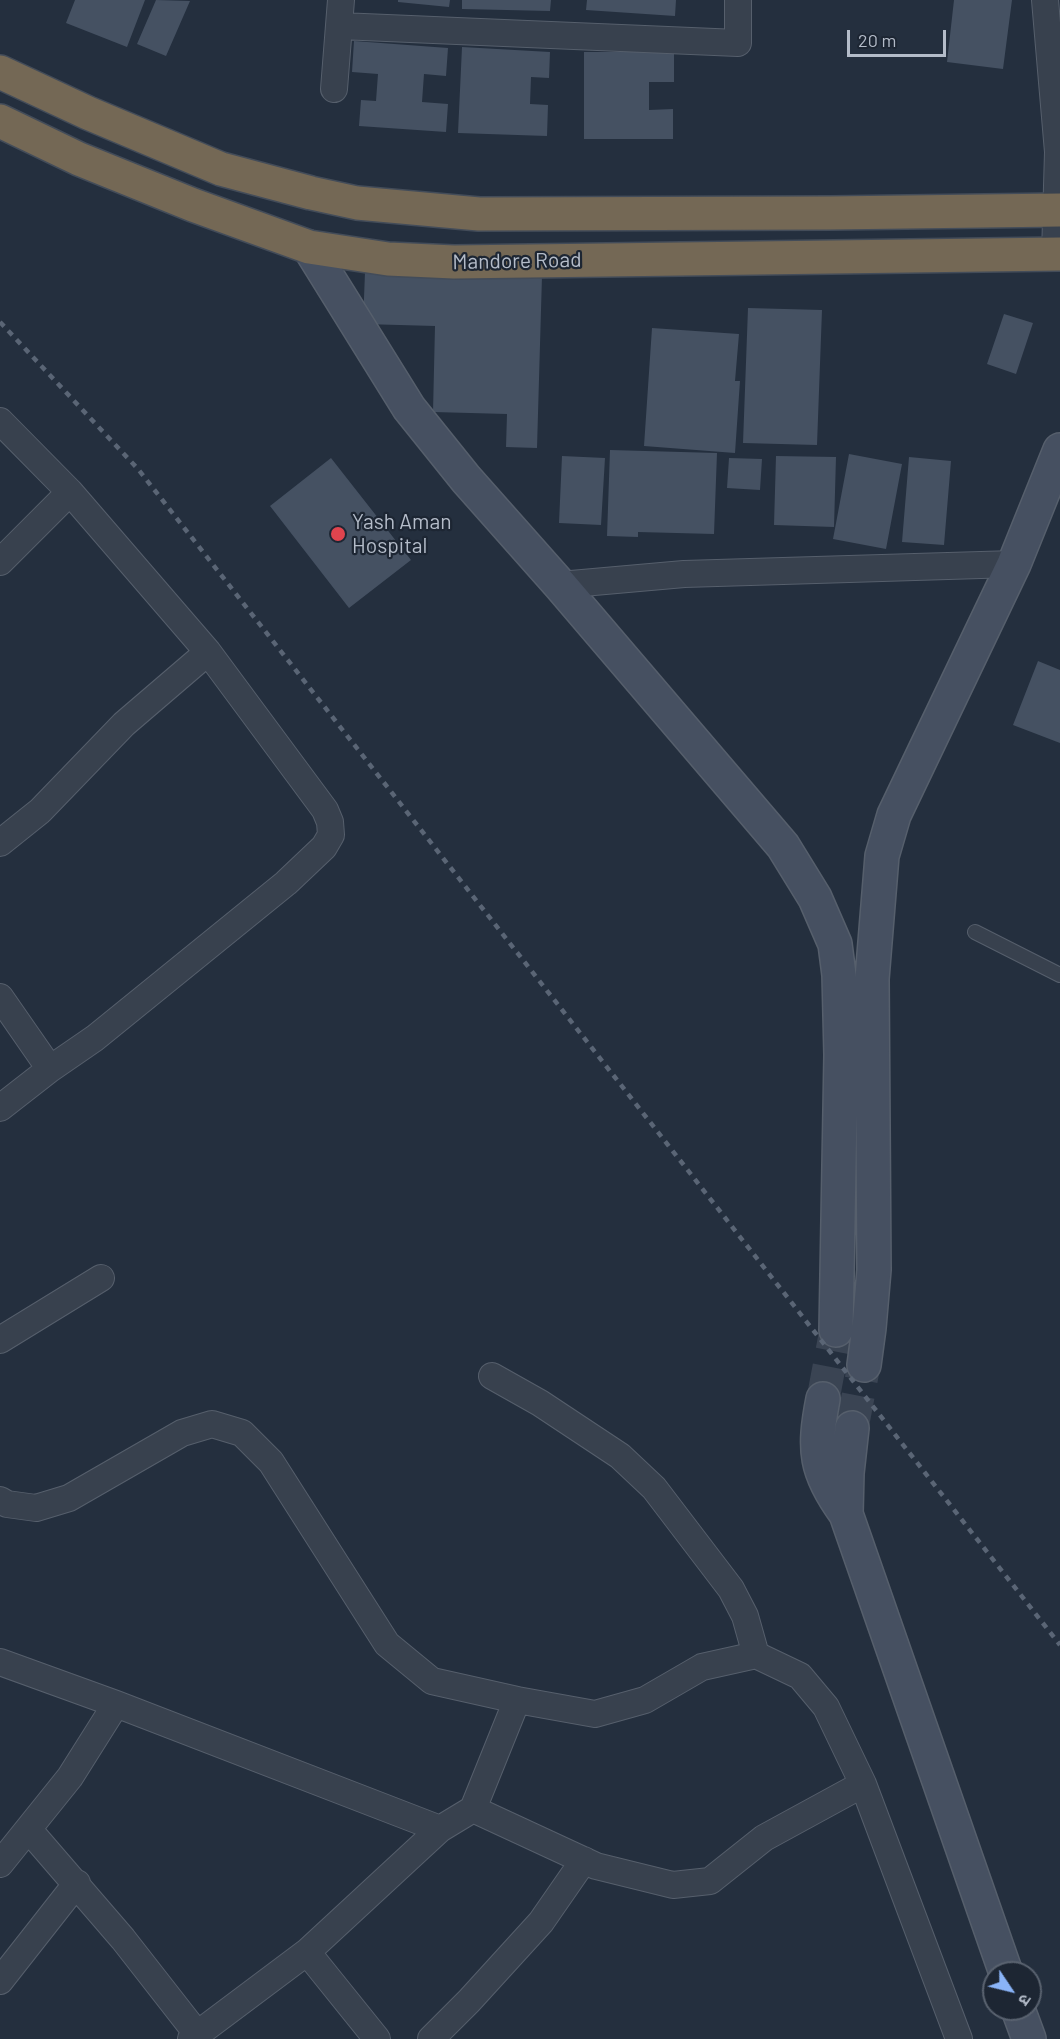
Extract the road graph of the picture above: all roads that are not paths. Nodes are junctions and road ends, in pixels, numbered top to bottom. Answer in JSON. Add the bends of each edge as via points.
{"nodes":[{"id":1,"x":341,"y":0,"type":"edge"},
{"id":2,"x":738,"y":0,"type":"edge"},
{"id":3,"x":1045,"y":0,"type":"edge"},
{"id":4,"x":340,"y":26,"type":"junction"},
{"id":5,"x":0,"y":72,"type":"edge"},
{"id":6,"x":334,"y":89,"type":"dead end"},
{"id":7,"x":0,"y":121,"type":"edge"},
{"id":8,"x":1058,"y":210,"type":"edge"},
{"id":9,"x":309,"y":247,"type":"junction"},
{"id":10,"x":1058,"y":254,"type":"edge"},
{"id":11,"x":0,"y":421,"type":"edge"},
{"id":12,"x":1060,"y":450,"type":"edge"},
{"id":13,"x":1054,"y":488,"type":"edge"},
{"id":14,"x":70,"y":492,"type":"junction"},
{"id":15,"x":0,"y":562,"type":"edge"},
{"id":16,"x":1014,"y":564,"type":"junction"},
{"id":17,"x":560,"y":585,"type":"junction"},
{"id":18,"x":208,"y":652,"type":"junction"},
{"id":19,"x":0,"y":843,"type":"edge"},
{"id":20,"x":975,"y":932,"type":"dead end"},
{"id":21,"x":1060,"y":975,"type":"edge"},
{"id":22,"x":0,"y":997,"type":"edge"},
{"id":23,"x":50,"y":1069,"type":"junction"},
{"id":24,"x":0,"y":1108,"type":"edge"},
{"id":25,"x":101,"y":1278,"type":"dead end"},
{"id":26,"x":836,"y":1330,"type":"tunnel mouth"},
{"id":27,"x":0,"y":1340,"type":"edge"},
{"id":28,"x":864,"y":1365,"type":"tunnel mouth"},
{"id":29,"x":492,"y":1376,"type":"dead end"},
{"id":30,"x":824,"y":1398,"type":"tunnel mouth"},
{"id":31,"x":852,"y":1428,"type":"tunnel mouth"},
{"id":32,"x":0,"y":1500,"type":"edge"},
{"id":33,"x":846,"y":1514,"type":"junction"},
{"id":34,"x":756,"y":1654,"type":"junction"},
{"id":35,"x":0,"y":1662,"type":"edge"},
{"id":36,"x":517,"y":1700,"type":"junction"},
{"id":37,"x":116,"y":1704,"type":"junction"},
{"id":38,"x":863,"y":1784,"type":"junction"},
{"id":39,"x":473,"y":1809,"type":"junction"},
{"id":40,"x":440,"y":1829,"type":"junction"},
{"id":41,"x":29,"y":1830,"type":"junction"},
{"id":42,"x":584,"y":1860,"type":"junction"},
{"id":43,"x":0,"y":1864,"type":"edge"},
{"id":44,"x":77,"y":1883,"type":"junction"},
{"id":45,"x":307,"y":1952,"type":"junction"},
{"id":46,"x":1002,"y":1961,"type":"edge"},
{"id":47,"x":0,"y":1981,"type":"edge"},
{"id":48,"x":1022,"y":2021,"type":"edge"},
{"id":49,"x":195,"y":2037,"type":"edge"},
{"id":50,"x":377,"y":2039,"type":"edge"},
{"id":51,"x":431,"y":2039,"type":"edge"},
{"id":52,"x":959,"y":2039,"type":"edge"},
{"id":53,"x":1029,"y":2039,"type":"edge"}],
"edges":[{"from":1,"to":4,"type":"street"},
{"from":2,"to":4,"type":"street","via":[[738,43]]},
{"from":3,"to":8,"type":"street","via":[[1058,152]]},
{"from":4,"to":6,"type":"street"},
{"from":5,"to":8,"type":"highway","via":[[221,169],[357,203],[479,213]]},
{"from":7,"to":9,"type":"highway","name":"Mandore Road","via":[[79,159]]},
{"from":8,"to":10,"type":"street"},
{"from":9,"to":10,"type":"highway","name":"Mandore Road","via":[[388,259],[454,262]]},
{"from":9,"to":17,"type":"main road","via":[[409,408]]},
{"from":11,"to":14,"type":"street"},
{"from":12,"to":13,"type":"main road"},
{"from":13,"to":16,"type":"main road"},
{"from":14,"to":15,"type":"street"},
{"from":14,"to":18,"type":"street"},
{"from":16,"to":17,"type":"street","via":[[684,574]]},
{"from":16,"to":28,"type":"main road","via":[[894,815],[882,856],[872,979],[874,1270]]},
{"from":17,"to":26,"type":"main road","via":[[783,846],[826,920],[835,945],[839,975],[841,1054]]},
{"from":18,"to":19,"type":"street","via":[[124,724],[40,811]]},
{"from":18,"to":23,"type":"street","via":[[325,810],[331,835],[324,847],[286,883],[95,1038]]},
{"from":20,"to":21,"type":"lane"},
{"from":22,"to":23,"type":"street"},
{"from":23,"to":24,"type":"street"},
{"from":25,"to":27,"type":"street"},
{"from":29,"to":34,"type":"street","via":[[620,1456],[654,1488],[731,1589],[745,1616]]},
{"from":30,"to":33,"type":"main road","via":[[817,1434],[818,1458],[826,1484]]},
{"from":31,"to":33,"type":"main road"},
{"from":32,"to":36,"type":"street","via":[[36,1508],[47,1505],[69,1498],[182,1433],[212,1424],[242,1433],[271,1462],[387,1644],[432,1681]]},
{"from":33,"to":46,"type":"main road"},
{"from":34,"to":36,"type":"street","via":[[702,1667],[645,1700],[595,1714]]},
{"from":34,"to":38,"type":"street","via":[[800,1677],[826,1707]]},
{"from":35,"to":37,"type":"street"},
{"from":36,"to":39,"type":"street"},
{"from":37,"to":40,"type":"street"},
{"from":37,"to":41,"type":"street","via":[[70,1778]]},
{"from":38,"to":42,"type":"street","via":[[764,1839],[710,1881],[673,1885]]},
{"from":38,"to":52,"type":"street"},
{"from":39,"to":40,"type":"street"},
{"from":39,"to":42,"type":"street"},
{"from":40,"to":45,"type":"street"},
{"from":41,"to":43,"type":"street"},
{"from":41,"to":44,"type":"street"},
{"from":42,"to":51,"type":"street","via":[[541,1922]]},
{"from":44,"to":47,"type":"street"},
{"from":44,"to":49,"type":"street"},
{"from":45,"to":49,"type":"street"},
{"from":45,"to":50,"type":"street"},
{"from":48,"to":53,"type":"main road"}]}
